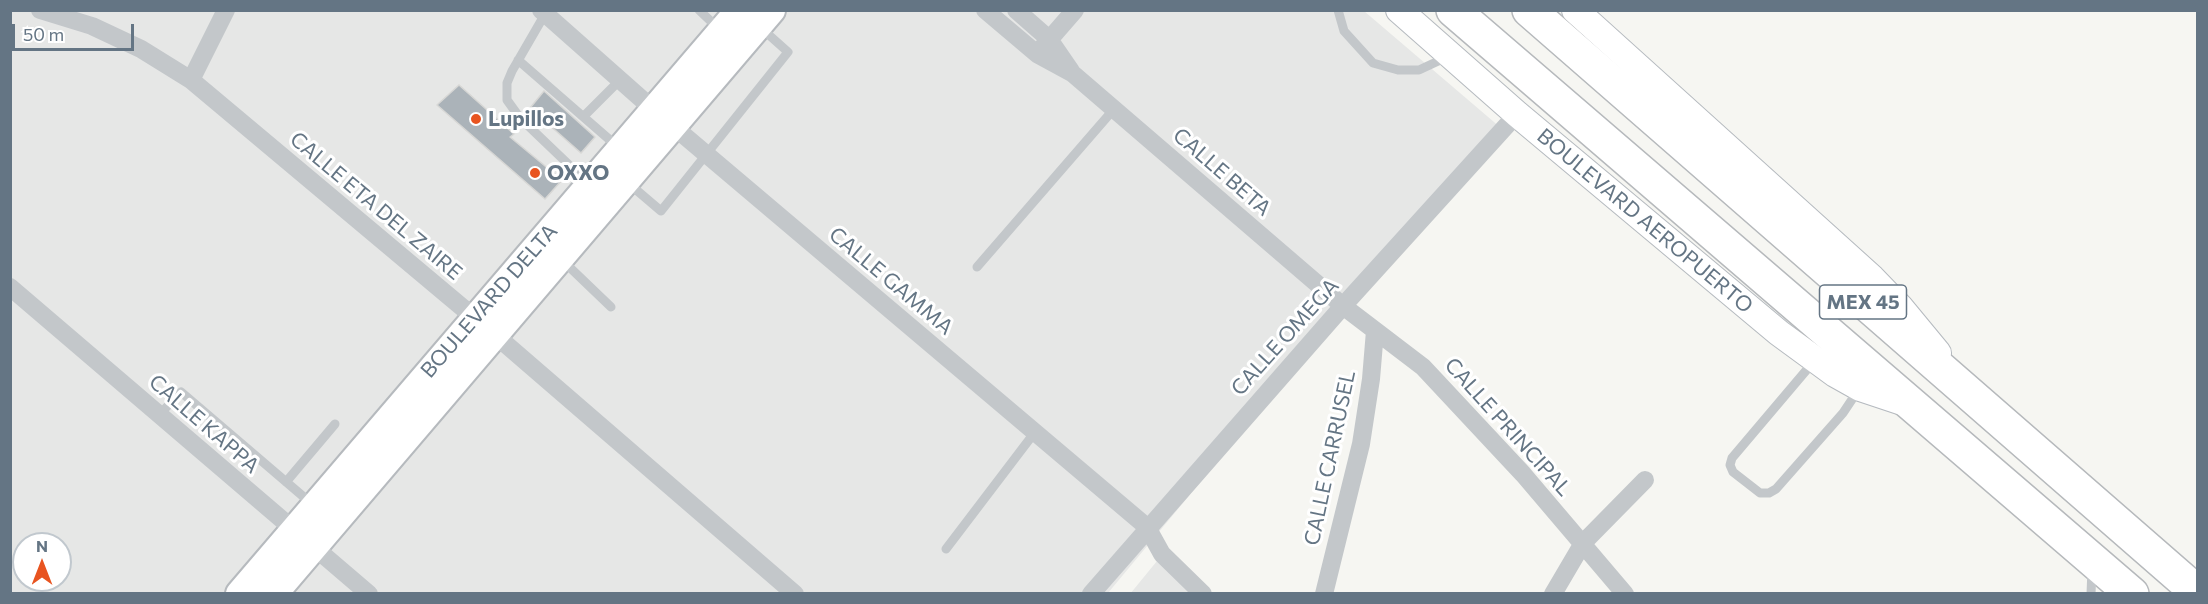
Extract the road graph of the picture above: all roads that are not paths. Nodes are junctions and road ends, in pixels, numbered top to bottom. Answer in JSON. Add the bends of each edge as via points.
{"nodes":[{"id":1,"x":40,"y":10,"type":"edge"},
{"id":2,"x":226,"y":10,"type":"edge"},
{"id":3,"x":699,"y":10,"type":"edge"},
{"id":4,"x":985,"y":10,"type":"edge"},
{"id":5,"x":1016,"y":10,"type":"edge"},
{"id":6,"x":1075,"y":10,"type":"edge"},
{"id":7,"x":1338,"y":10,"type":"edge"},
{"id":8,"x":1399,"y":10,"type":"edge"},
{"id":9,"x":1453,"y":10,"type":"edge"},
{"id":10,"x":1529,"y":10,"type":"edge"},
{"id":11,"x":1575,"y":10,"type":"edge"},
{"id":12,"x":543,"y":12,"type":"edge"},
{"id":13,"x":748,"y":19,"type":"edge"},
{"id":14,"x":1049,"y":39,"type":"junction"},
{"id":15,"x":1037,"y":54,"type":"junction"},
{"id":16,"x":1452,"y":55,"type":"junction"},
{"id":17,"x":518,"y":60,"type":"junction"},
{"id":18,"x":1072,"y":73,"type":"junction"},
{"id":19,"x":191,"y":80,"type":"junction"},
{"id":20,"x":620,"y":80,"type":"junction"},
{"id":21,"x":1114,"y":109,"type":"junction"},
{"id":22,"x":1517,"y":114,"type":"junction"},
{"id":23,"x":584,"y":116,"type":"junction"},
{"id":24,"x":663,"y":118,"type":"junction"},
{"id":25,"x":620,"y":148,"type":"junction"},
{"id":26,"x":707,"y":154,"type":"junction"},
{"id":27,"x":627,"y":181,"type":"junction"},
{"id":28,"x":589,"y":184,"type":"junction"},
{"id":29,"x":560,"y":258,"type":"junction"},
{"id":30,"x":977,"y":267,"type":"dead end"},
{"id":31,"x":10,"y":287,"type":"edge"},
{"id":32,"x":1343,"y":306,"type":"junction"},
{"id":33,"x":611,"y":307,"type":"dead end"},
{"id":34,"x":484,"y":326,"type":"junction"},
{"id":35,"x":1375,"y":331,"type":"junction"},
{"id":36,"x":1825,"y":349,"type":"junction"},
{"id":37,"x":1866,"y":380,"type":"junction"},
{"id":38,"x":1967,"y":392,"type":"junction"},
{"id":39,"x":159,"y":415,"type":"junction"},
{"id":40,"x":335,"y":424,"type":"dead end"},
{"id":41,"x":1035,"y":432,"type":"junction"},
{"id":42,"x":1645,"y":480,"type":"dead end"},
{"id":43,"x":286,"y":482,"type":"junction"},
{"id":44,"x":314,"y":506,"type":"junction"},
{"id":45,"x":1147,"y":527,"type":"junction"},
{"id":46,"x":303,"y":539,"type":"junction"},
{"id":47,"x":1583,"y":543,"type":"junction"},
{"id":48,"x":946,"y":549,"type":"dead end"},
{"id":49,"x":2184,"y":577,"type":"edge"},
{"id":50,"x":2090,"y":583,"type":"edge"},
{"id":51,"x":240,"y":594,"type":"edge"},
{"id":52,"x":273,"y":594,"type":"edge"},
{"id":53,"x":369,"y":594,"type":"edge"},
{"id":54,"x":795,"y":594,"type":"edge"},
{"id":55,"x":1091,"y":594,"type":"edge"},
{"id":56,"x":1203,"y":594,"type":"edge"},
{"id":57,"x":1323,"y":594,"type":"edge"},
{"id":58,"x":1553,"y":594,"type":"edge"},
{"id":59,"x":1625,"y":594,"type":"edge"},
{"id":60,"x":2132,"y":594,"type":"edge"}],
"edges":[{"from":1,"to":19,"type":"street","name":"CALLE ETA DEL ZAIRE","via":[[112,35]]},
{"from":2,"to":19,"type":"street"},
{"from":3,"to":13,"type":"lane"},
{"from":4,"to":15,"type":"street","name":"CALLE BETA"},
{"from":5,"to":14,"type":"street","name":"CALLE BETA"},
{"from":6,"to":14,"type":"street"},
{"from":7,"to":16,"type":"lane","via":[[1344,31],[1373,63],[1398,70],[1419,70]]},
{"from":8,"to":16,"type":"street","name":"BOULEVARD AEROPUERTO"},
{"from":9,"to":36,"type":"highway","name":"BOULEVARD AEROPUERTO","number":"MEX 45"},
{"from":10,"to":38,"type":"highway","number":"MEX 45"},
{"from":11,"to":38,"type":"street","via":[[1872,279],[1924,334]]},
{"from":12,"to":17,"type":"lane"},
{"from":12,"to":20,"type":"street","name":"CALLE GAMMA"},
{"from":13,"to":24,"type":"main road","name":"BOULEVARD DELTA"},
{"from":13,"to":26,"type":"lane","via":[[788,52]]},
{"from":14,"to":15,"type":"street"},
{"from":14,"to":18,"type":"street","name":"CALLE BETA"},
{"from":15,"to":18,"type":"street","name":"CALLE BETA"},
{"from":16,"to":22,"type":"street","name":"BOULEVARD AEROPUERTO"},
{"from":17,"to":23,"type":"lane"},
{"from":17,"to":28,"type":"lane","via":[[506,92],[512,109]]},
{"from":18,"to":21,"type":"street","name":"CALLE BETA"},
{"from":19,"to":34,"type":"street","name":"CALLE ETA DEL ZAIRE"},
{"from":20,"to":23,"type":"lane"},
{"from":20,"to":24,"type":"street","name":"CALLE GAMMA"},
{"from":21,"to":30,"type":"lane"},
{"from":21,"to":32,"type":"street","name":"CALLE BETA"},
{"from":22,"to":32,"type":"street","name":"CALLE OMEGA"},
{"from":22,"to":36,"type":"street","name":"BOULEVARD AEROPUERTO","via":[[1779,333]]},
{"from":23,"to":25,"type":"lane"},
{"from":24,"to":25,"type":"main road","name":"BOULEVARD DELTA"},
{"from":24,"to":26,"type":"street","name":"CALLE GAMMA"},
{"from":24,"to":27,"type":"main road","name":"BOULEVARD DELTA"},
{"from":25,"to":28,"type":"main road","name":"BOULEVARD DELTA"},
{"from":26,"to":27,"type":"lane","via":[[661,211]]},
{"from":26,"to":41,"type":"street","name":"CALLE GAMMA"},
{"from":27,"to":29,"type":"main road","name":"BOULEVARD DELTA"},
{"from":28,"to":34,"type":"main road","name":"BOULEVARD DELTA"},
{"from":29,"to":33,"type":"lane"},
{"from":29,"to":34,"type":"main road","name":"BOULEVARD DELTA"},
{"from":31,"to":39,"type":"street","name":"CALLE KAPPA"},
{"from":32,"to":35,"type":"street","name":"CALLE PRINCIPAL"},
{"from":32,"to":45,"type":"street","name":"CALLE OMEGA"},
{"from":34,"to":44,"type":"main road","name":"BOULEVARD DELTA"},
{"from":34,"to":46,"type":"main road","name":"BOULEVARD DELTA"},
{"from":34,"to":54,"type":"street","name":"CALLE ETA DEL ZAIRE"},
{"from":35,"to":47,"type":"street","name":"CALLE PRINCIPAL","via":[[1444,388]]},
{"from":35,"to":57,"type":"street","name":"CALLE CARRUSEL","via":[[1360,444]]},
{"from":36,"to":37,"type":"highway","name":"BOULEVARD AEROPUERTO","number":"MEX 45"},
{"from":36,"to":37,"type":"lane","via":[[1732,458],[1733,472],[1760,493],[1776,489],[1843,413]]},
{"from":37,"to":50,"type":"highway","name":"BOULEVARD AEROPUERTO","number":"MEX 45","via":[[1909,404]]},
{"from":38,"to":49,"type":"highway","number":"MEX 45"},
{"from":39,"to":43,"type":"lane","via":[[181,392]]},
{"from":39,"to":46,"type":"street","name":"CALLE KAPPA"},
{"from":40,"to":43,"type":"lane"},
{"from":41,"to":45,"type":"street","name":"CALLE GAMMA"},
{"from":41,"to":48,"type":"lane"},
{"from":42,"to":47,"type":"street"},
{"from":43,"to":44,"type":"lane"},
{"from":44,"to":46,"type":"main road","name":"BOULEVARD DELTA"},
{"from":45,"to":55,"type":"street","name":"CALLE OMEGA"},
{"from":45,"to":56,"type":"street","name":"CALLE GAMMA","via":[[1162,554]]},
{"from":46,"to":51,"type":"main road","name":"BOULEVARD DELTA"},
{"from":46,"to":52,"type":"main road","name":"BOULEVARD DELTA"},
{"from":46,"to":53,"type":"street","name":"CALLE KAPPA"},
{"from":47,"to":58,"type":"street"},
{"from":47,"to":59,"type":"street","name":"CALLE PRINCIPAL"},
{"from":50,"to":60,"type":"highway","name":"BOULEVARD AEROPUERTO","number":"MEX 45"}]}
